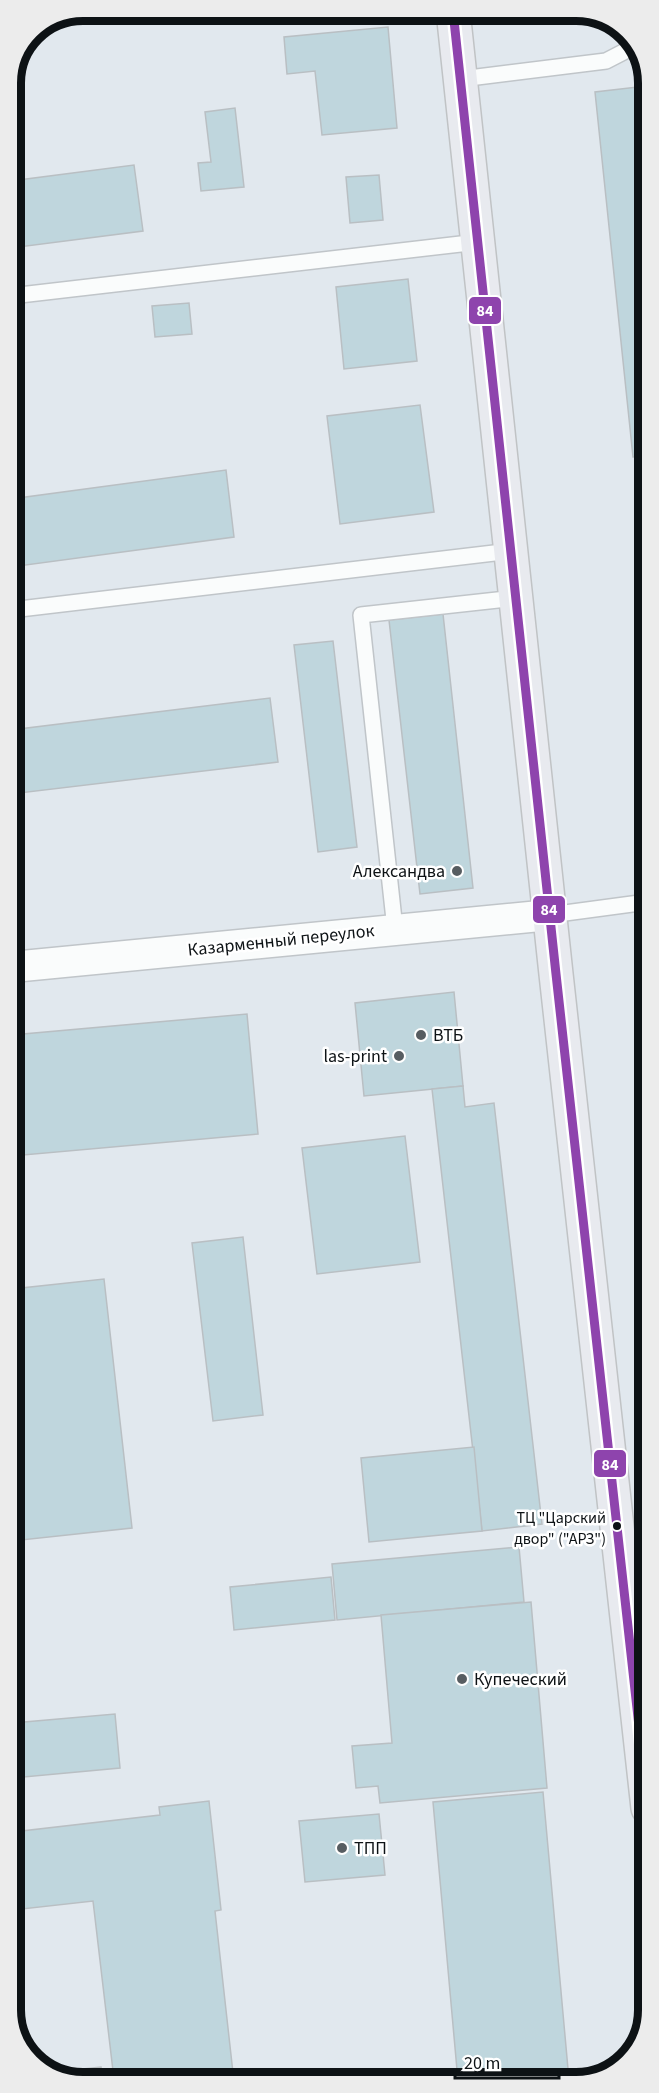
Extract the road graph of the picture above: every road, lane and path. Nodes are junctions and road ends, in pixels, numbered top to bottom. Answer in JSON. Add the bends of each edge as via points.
{"nodes":[{"id":1,"x":454,"y":21,"type":"edge"},
{"id":2,"x":629,"y":49,"type":"edge"},
{"id":3,"x":461,"y":79,"type":"junction"},
{"id":4,"x":478,"y":242,"type":"junction"},
{"id":5,"x":21,"y":295,"type":"edge"},
{"id":6,"x":511,"y":550,"type":"junction"},
{"id":7,"x":516,"y":598,"type":"junction"},
{"id":8,"x":21,"y":609,"type":"edge"},
{"id":9,"x":638,"y":903,"type":"edge"},
{"id":10,"x":550,"y":915,"type":"junction"},
{"id":11,"x":395,"y":929,"type":"junction"},
{"id":12,"x":21,"y":966,"type":"edge"},
{"id":13,"x":638,"y":1717,"type":"edge"}],
"edges":[{"from":1,"to":3,"type":"main road"},
{"from":2,"to":3,"type":"lane","via":[[606,61]]},
{"from":3,"to":4,"type":"main road"},
{"from":4,"to":5,"type":"lane"},
{"from":4,"to":6,"type":"main road"},
{"from":6,"to":7,"type":"main road"},
{"from":6,"to":8,"type":"lane"},
{"from":7,"to":10,"type":"main road"},
{"from":7,"to":11,"type":"lane","via":[[361,615]]},
{"from":9,"to":10,"type":"lane"},
{"from":10,"to":11,"type":"street","name":"Казарменный переулок"},
{"from":10,"to":13,"type":"main road"},
{"from":11,"to":12,"type":"street","name":"Казарменный переулок"}]}
